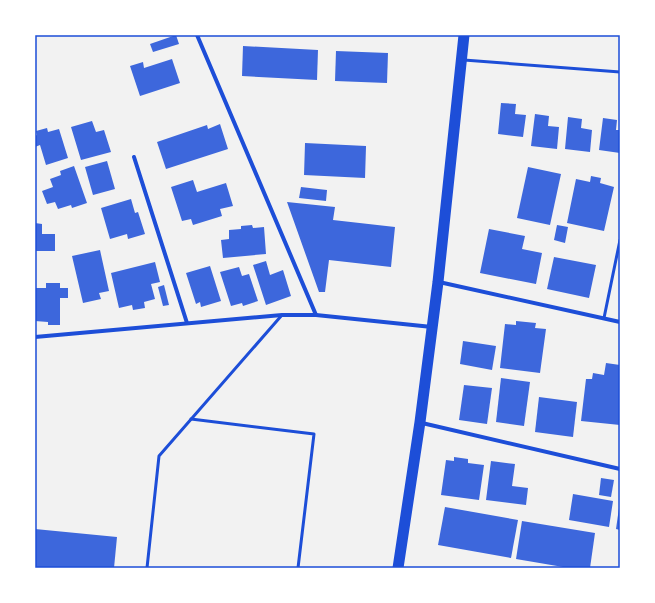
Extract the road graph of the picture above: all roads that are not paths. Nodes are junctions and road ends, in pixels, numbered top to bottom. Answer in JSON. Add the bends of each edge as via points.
{"nodes":[{"id":1,"x":197,"y":35,"type":"edge"},
{"id":2,"x":464,"y":35,"type":"edge"},
{"id":3,"x":462,"y":60,"type":"junction"},
{"id":4,"x":620,"y":72,"type":"edge"},
{"id":5,"x":134,"y":157,"type":"dead end"},
{"id":6,"x":620,"y":240,"type":"edge"},
{"id":7,"x":438,"y":282,"type":"junction"},
{"id":8,"x":316,"y":314,"type":"junction"},
{"id":9,"x":282,"y":315,"type":"junction"},
{"id":10,"x":604,"y":318,"type":"junction"},
{"id":11,"x":620,"y":322,"type":"edge"},
{"id":12,"x":187,"y":323,"type":"junction"},
{"id":13,"x":432,"y":327,"type":"junction"},
{"id":14,"x":35,"y":337,"type":"edge"},
{"id":15,"x":190,"y":419,"type":"junction"},
{"id":16,"x":420,"y":422,"type":"junction"},
{"id":17,"x":620,"y":469,"type":"edge"},
{"id":18,"x":147,"y":568,"type":"edge"},
{"id":19,"x":298,"y":568,"type":"edge"},
{"id":20,"x":398,"y":568,"type":"edge"}],
"edges":[{"from":1,"to":8,"type":"street"},
{"from":2,"to":3,"type":"highway"},
{"from":3,"to":4,"type":"lane"},
{"from":3,"to":7,"type":"highway"},
{"from":5,"to":12,"type":"street"},
{"from":6,"to":10,"type":"lane"},
{"from":7,"to":10,"type":"street"},
{"from":7,"to":13,"type":"highway"},
{"from":8,"to":9,"type":"street"},
{"from":8,"to":13,"type":"street"},
{"from":9,"to":12,"type":"street"},
{"from":9,"to":15,"type":"lane"},
{"from":10,"to":11,"type":"street"},
{"from":12,"to":14,"type":"street"},
{"from":13,"to":16,"type":"highway"},
{"from":15,"to":18,"type":"lane","via":[[159,456]]},
{"from":15,"to":19,"type":"lane","via":[[314,434]]},
{"from":16,"to":17,"type":"street"},
{"from":16,"to":20,"type":"highway"}]}
